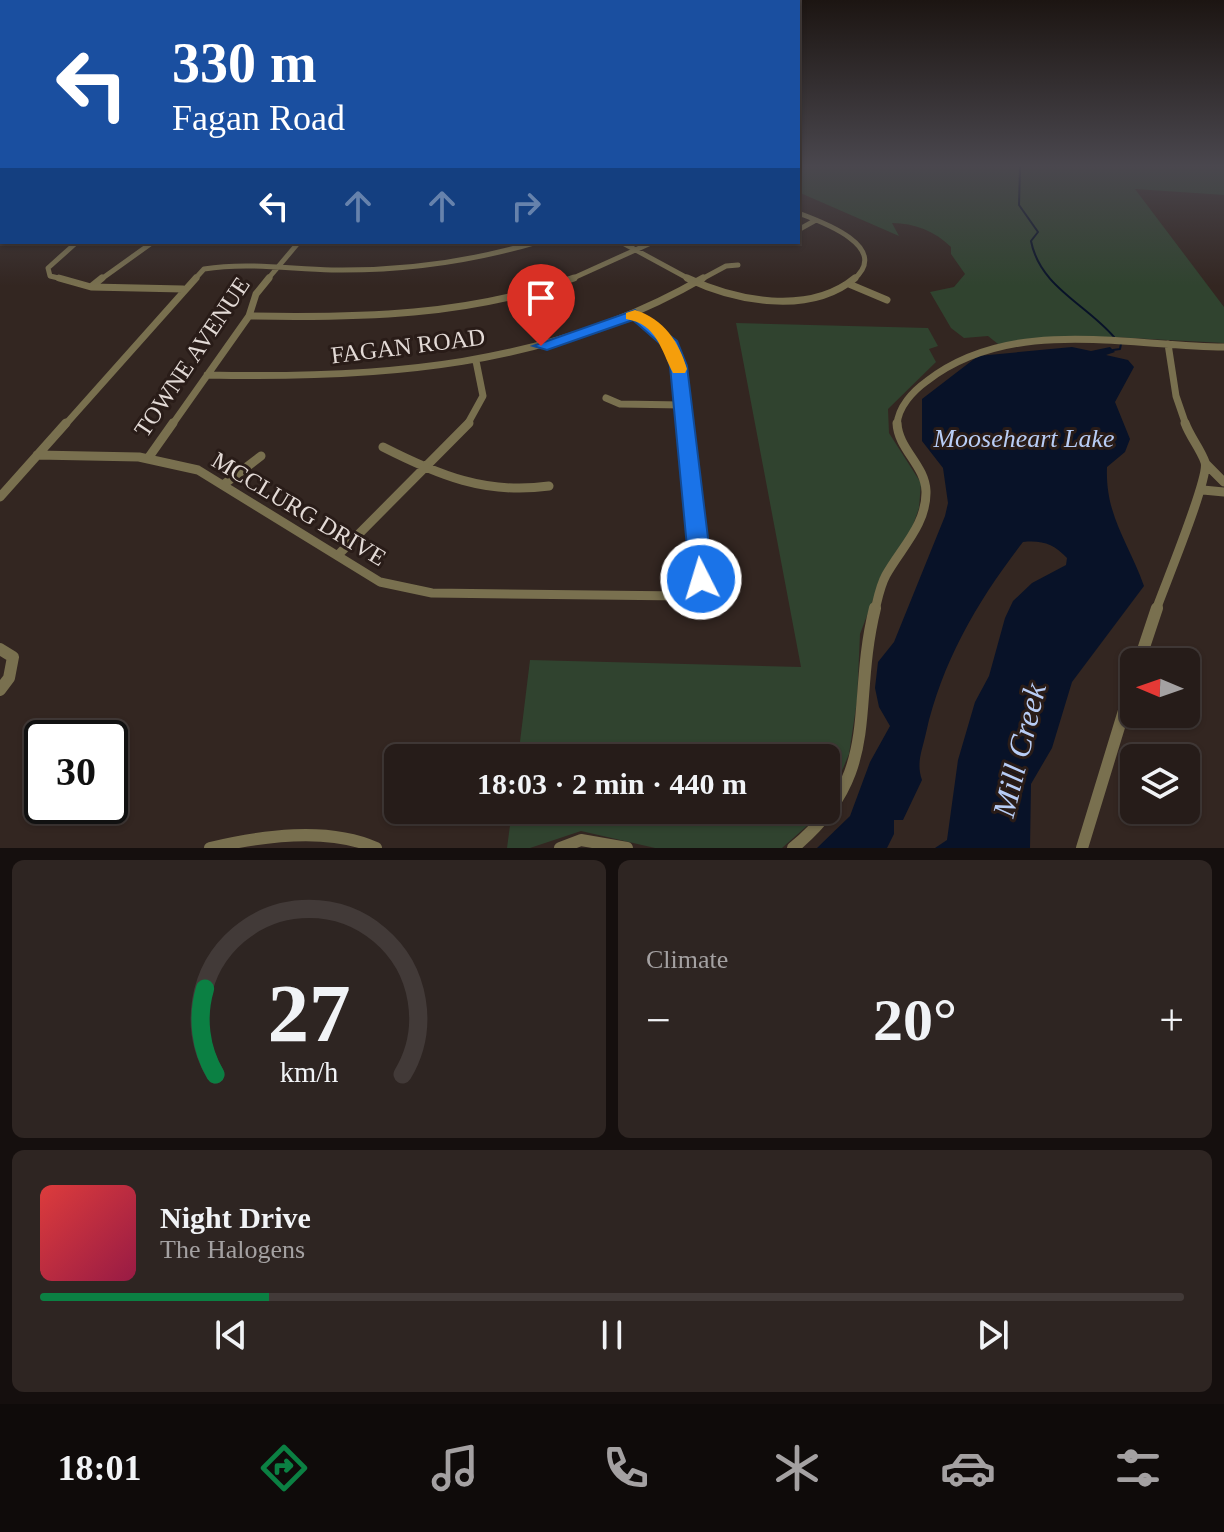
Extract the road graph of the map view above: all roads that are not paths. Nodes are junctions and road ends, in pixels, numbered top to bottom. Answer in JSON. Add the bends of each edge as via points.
{"nodes":[{"id":1,"x":800,"y":214,"type":"edge"},
{"id":2,"x":816,"y":220,"type":"junction"},
{"id":3,"x":800,"y":229,"type":"edge"},
{"id":4,"x":74,"y":244,"type":"edge"},
{"id":5,"x":150,"y":244,"type":"edge"},
{"id":6,"x":297,"y":244,"type":"edge"},
{"id":7,"x":530,"y":244,"type":"edge"},
{"id":8,"x":625,"y":244,"type":"edge"},
{"id":9,"x":649,"y":244,"type":"edge"},
{"id":10,"x":636,"y":250,"type":"junction"},
{"id":11,"x":738,"y":265,"type":"dead end"},
{"id":12,"x":277,"y":269,"type":"junction"},
{"id":13,"x":695,"y":282,"type":"junction"},
{"id":14,"x":849,"y":284,"type":"junction"},
{"id":15,"x":91,"y":287,"type":"junction"},
{"id":16,"x":183,"y":289,"type":"junction"},
{"id":17,"x":887,"y":300,"type":"dead end"},
{"id":18,"x":635,"y":314,"type":"junction"},
{"id":19,"x":249,"y":316,"type":"junction"},
{"id":20,"x":1168,"y":344,"type":"junction"},
{"id":21,"x":1224,"y":347,"type":"edge"},
{"id":22,"x":476,"y":361,"type":"junction"},
{"id":23,"x":207,"y":375,"type":"junction"},
{"id":24,"x":606,"y":398,"type":"dead end"},
{"id":25,"x":682,"y":405,"type":"junction"},
{"id":26,"x":383,"y":447,"type":"dead end"},
{"id":27,"x":37,"y":455,"type":"junction"},
{"id":28,"x":261,"y":456,"type":"dead end"},
{"id":29,"x":149,"y":457,"type":"junction"},
{"id":30,"x":1206,"y":464,"type":"junction"},
{"id":31,"x":424,"y":468,"type":"junction"},
{"id":32,"x":1224,"y":482,"type":"edge"},
{"id":33,"x":223,"y":485,"type":"junction"},
{"id":34,"x":549,"y":486,"type":"dead end"},
{"id":35,"x":1203,"y":490,"type":"junction"},
{"id":36,"x":1224,"y":492,"type":"edge"},
{"id":37,"x":0,"y":497,"type":"edge"},
{"id":38,"x":338,"y":555,"type":"junction"},
{"id":39,"x":1144,"y":648,"type":"edge"},
{"id":40,"x":0,"y":649,"type":"edge"},
{"id":41,"x":0,"y":690,"type":"edge"},
{"id":42,"x":1120,"y":724,"type":"edge"},
{"id":43,"x":210,"y":848,"type":"edge"},
{"id":44,"x":376,"y":848,"type":"edge"},
{"id":45,"x":560,"y":848,"type":"edge"},
{"id":46,"x":627,"y":848,"type":"edge"},
{"id":47,"x":793,"y":848,"type":"edge"},
{"id":48,"x":1082,"y":848,"type":"edge"}],
"edges":[{"from":1,"to":2,"type":"street"},
{"from":2,"to":3,"type":"street"},
{"from":2,"to":14,"type":"street","via":[[857,243],[862,258],[859,273]]},
{"from":4,"to":15,"type":"street","via":[[54,260],[50,276]]},
{"from":5,"to":15,"type":"street"},
{"from":6,"to":12,"type":"street","name":"TOWNE AVENUE"},
{"from":7,"to":12,"type":"street","via":[[417,268]]},
{"from":8,"to":10,"type":"street"},
{"from":9,"to":10,"type":"street"},
{"from":10,"to":13,"type":"street"},
{"from":10,"to":19,"type":"street","via":[[568,281],[462,308],[358,318]]},
{"from":11,"to":13,"type":"street","name":"FAGAN ROAD"},
{"from":12,"to":16,"type":"street","via":[[204,269]]},
{"from":12,"to":19,"type":"street","name":"TOWNE AVENUE","via":[[256,294]]},
{"from":13,"to":14,"type":"street","via":[[736,297],[769,301],[819,296]]},
{"from":13,"to":18,"type":"street","name":"FAGAN ROAD"},
{"from":14,"to":17,"type":"street"},
{"from":15,"to":16,"type":"street"},
{"from":16,"to":27,"type":"street"},
{"from":18,"to":22,"type":"street","name":"FAGAN ROAD","via":[[553,343]]},
{"from":18,"to":25,"type":"street","via":[[671,345]]},
{"from":19,"to":23,"type":"street","name":"TOWNE AVENUE"},
{"from":20,"to":21,"type":"street"},
{"from":20,"to":30,"type":"street","via":[[1180,409]]},
{"from":20,"to":47,"type":"street","via":[[1105,340],[967,352],[936,370],[905,402],[897,419],[899,436],[922,473],[925,508],[887,573],[864,645],[858,747],[847,785],[824,823]]},
{"from":22,"to":23,"type":"street","name":"FAGAN ROAD","via":[[362,376]]},
{"from":22,"to":31,"type":"street","via":[[483,389],[478,411]]},
{"from":23,"to":29,"type":"street","name":"TOWNE AVENUE"},
{"from":24,"to":25,"type":"street","via":[[620,404]]},
{"from":25,"to":38,"type":"street","name":"MCCLURG DRIVE","via":[[701,579],[684,596],[420,592],[380,582]]},
{"from":26,"to":31,"type":"street"},
{"from":27,"to":29,"type":"street","name":"MCCLURG DRIVE"},
{"from":27,"to":37,"type":"street"},
{"from":28,"to":33,"type":"street"},
{"from":29,"to":33,"type":"street","name":"MCCLURG DRIVE","via":[[175,461]]},
{"from":30,"to":32,"type":"street"},
{"from":30,"to":35,"type":"street"},
{"from":31,"to":34,"type":"street","via":[[475,488],[524,491]]},
{"from":31,"to":38,"type":"street"},
{"from":33,"to":38,"type":"street","name":"MCCLURG DRIVE"},
{"from":35,"to":36,"type":"street"},
{"from":35,"to":39,"type":"street","via":[[1181,537]]},
{"from":40,"to":41,"type":"street","via":[[13,657]]},
{"from":42,"to":48,"type":"street"},
{"from":43,"to":44,"type":"street","via":[[298,838],[363,839]]},
{"from":45,"to":46,"type":"street","via":[[581,840]]}]}
